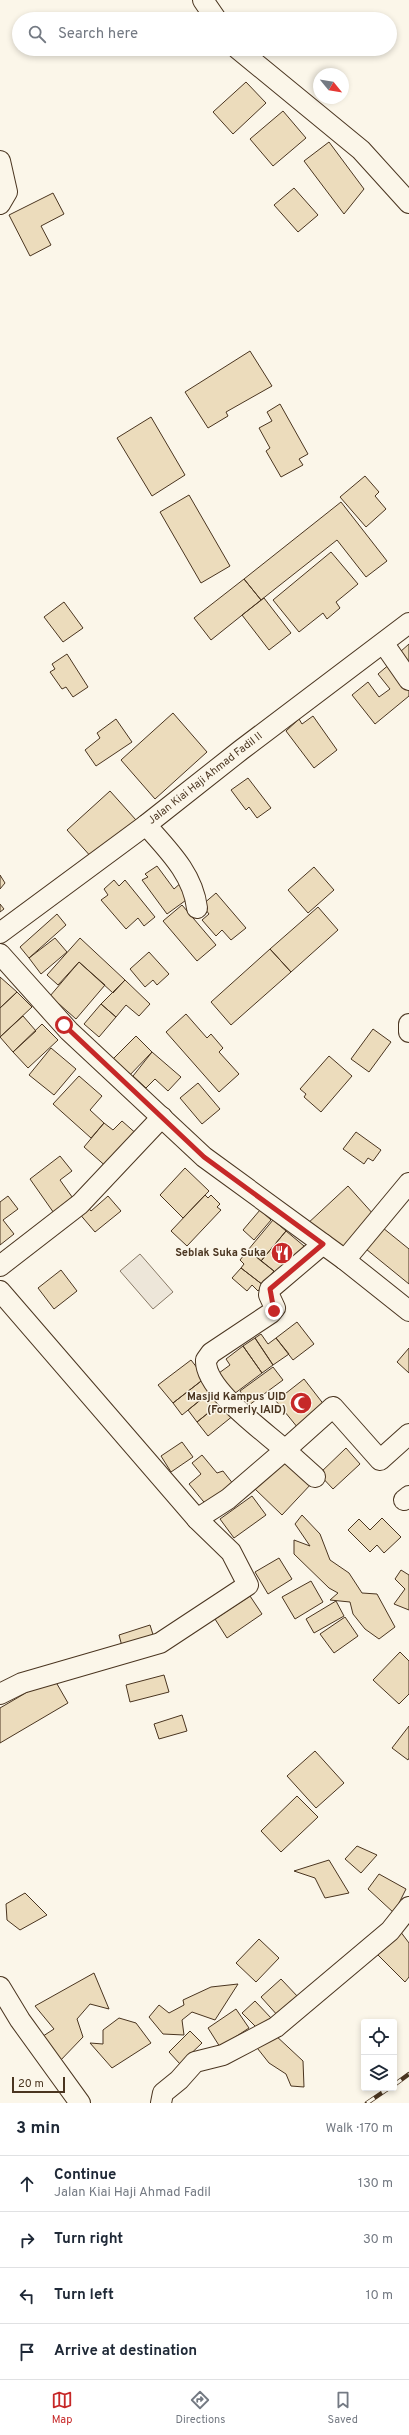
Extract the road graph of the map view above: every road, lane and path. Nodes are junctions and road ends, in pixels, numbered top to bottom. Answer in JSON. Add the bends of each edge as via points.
{"nodes":[{"id":1,"x":203,"y":0,"type":"edge"},
{"id":2,"x":211,"y":12,"type":"edge"},
{"id":3,"x":247,"y":56,"type":"edge"},
{"id":4,"x":0,"y":161,"type":"edge"},
{"id":5,"x":409,"y":203,"type":"edge"},
{"id":6,"x":0,"y":204,"type":"edge"},
{"id":7,"x":409,"y":623,"type":"edge"},
{"id":8,"x":384,"y":644,"type":"junction"},
{"id":9,"x":409,"y":680,"type":"edge"},
{"id":10,"x":146,"y":825,"type":"junction"},
{"id":11,"x":197,"y":908,"type":"dead end"},
{"id":12,"x":0,"y":933,"type":"edge"},
{"id":13,"x":0,"y":954,"type":"edge"},
{"id":14,"x":409,"y":1024,"type":"edge"},
{"id":15,"x":409,"y":1032,"type":"edge"},
{"id":16,"x":162,"y":1117,"type":"junction"},
{"id":17,"x":409,"y":1183,"type":"edge"},
{"id":18,"x":323,"y":1244,"type":"junction"},
{"id":19,"x":345,"y":1260,"type":"junction"},
{"id":20,"x":0,"y":1266,"type":"edge"},
{"id":21,"x":0,"y":1291,"type":"edge"},
{"id":22,"x":409,"y":1311,"type":"edge"},
{"id":23,"x":409,"y":1434,"type":"edge"},
{"id":24,"x":285,"y":1450,"type":"junction"},
{"id":25,"x":315,"y":1478,"type":"dead end"},
{"id":26,"x":197,"y":1519,"type":"junction"},
{"id":27,"x":0,"y":1694,"type":"edge"},
{"id":28,"x":409,"y":1907,"type":"edge"},
{"id":29,"x":0,"y":1987,"type":"edge"},
{"id":30,"x":80,"y":2103,"type":"edge"},
{"id":31,"x":161,"y":2103,"type":"edge"}],
"edges":[{"from":1,"to":2,"type":"street"},
{"from":3,"to":5,"type":"street","via":[[361,150]]},
{"from":4,"to":6,"type":"street","via":[[7,192]]},
{"from":7,"to":8,"type":"street","name":"Jalan Kiai Haji Ahmad Fadil II"},
{"from":8,"to":9,"type":"street"},
{"from":8,"to":10,"type":"street","name":"Jalan Kiai Haji Ahmad Fadil II","via":[[241,750]]},
{"from":10,"to":11,"type":"street","via":[[187,875],[195,894]]},
{"from":10,"to":12,"type":"street","name":"Jalan Kiai Haji Ahmad Fadil II"},
{"from":13,"to":16,"type":"street","via":[[64,1025]]},
{"from":14,"to":15,"type":"street"},
{"from":16,"to":18,"type":"street","via":[[204,1157]]},
{"from":16,"to":20,"type":"street","via":[[80,1204]]},
{"from":17,"to":19,"type":"street"},
{"from":18,"to":19,"type":"street"},
{"from":18,"to":24,"type":"street","via":[[270,1289],[269,1295],[275,1308],[271,1313],[211,1353],[206,1360],[207,1372],[232,1406]]},
{"from":19,"to":22,"type":"street"},
{"from":21,"to":26,"type":"street"},
{"from":23,"to":24,"type":"street","via":[[380,1460],[333,1407]]},
{"from":24,"to":25,"type":"street"},
{"from":24,"to":26,"type":"street","via":[[228,1498]]},
{"from":26,"to":27,"type":"street","via":[[231,1552],[248,1585],[160,1643],[22,1683]]},
{"from":28,"to":31,"type":"street","via":[[390,1931],[276,2027],[223,2055],[195,2062],[163,2093]]},
{"from":29,"to":30,"type":"street","via":[[20,2020]]}]}
